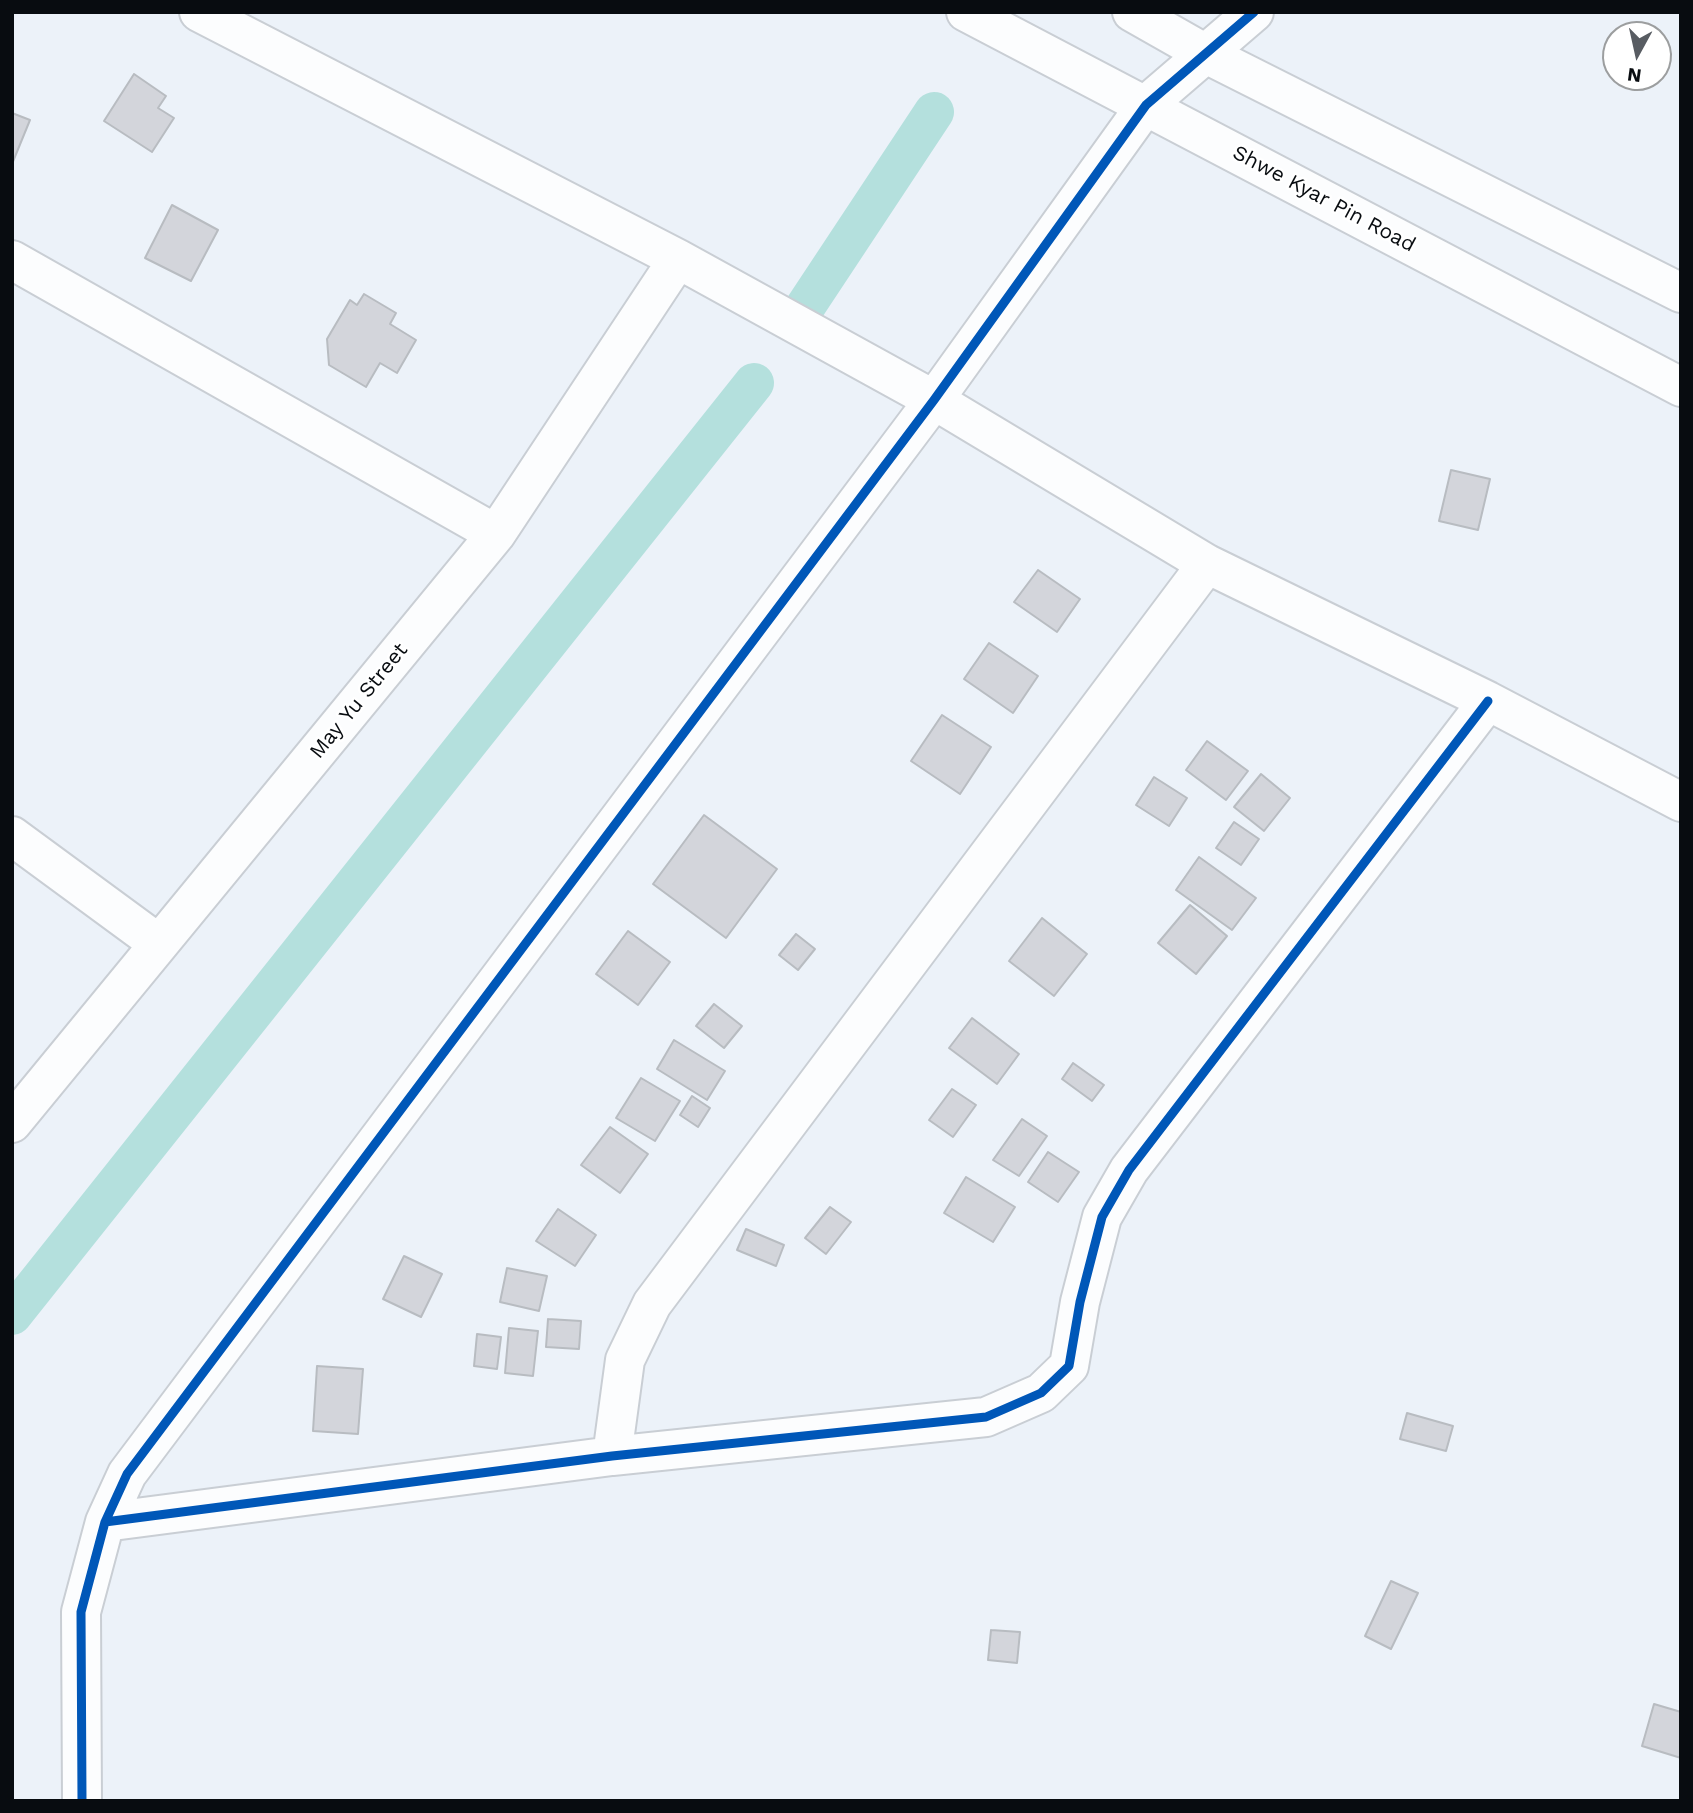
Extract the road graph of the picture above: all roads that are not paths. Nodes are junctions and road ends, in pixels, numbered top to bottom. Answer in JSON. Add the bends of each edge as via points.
{"nodes":[{"id":1,"x":199,"y":12,"type":"edge"},
{"id":2,"x":965,"y":12,"type":"edge"},
{"id":3,"x":1132,"y":12,"type":"edge"},
{"id":4,"x":1254,"y":12,"type":"edge"},
{"id":5,"x":1206,"y":54,"type":"junction"},
{"id":6,"x":1146,"y":105,"type":"junction"},
{"id":7,"x":678,"y":258,"type":"junction"},
{"id":8,"x":12,"y":260,"type":"edge"},
{"id":9,"x":1681,"y":293,"type":"edge"},
{"id":10,"x":1681,"y":387,"type":"edge"},
{"id":11,"x":934,"y":400,"type":"junction"},
{"id":12,"x":496,"y":534,"type":"junction"},
{"id":13,"x":1208,"y":564,"type":"junction"},
{"id":14,"x":1488,"y":701,"type":"junction"},
{"id":15,"x":1681,"y":802,"type":"edge"},
{"id":16,"x":12,"y":836,"type":"edge"},
{"id":17,"x":159,"y":944,"type":"junction"},
{"id":18,"x":12,"y":1123,"type":"edge"},
{"id":19,"x":612,"y":1456,"type":"junction"},
{"id":20,"x":105,"y":1522,"type":"junction"},
{"id":21,"x":82,"y":1801,"type":"edge"}],
"edges":[{"from":1,"to":7,"type":"street"},
{"from":2,"to":6,"type":"street","name":"Shwe Kyar Pin Road"},
{"from":3,"to":5,"type":"street"},
{"from":4,"to":5,"type":"street"},
{"from":5,"to":6,"type":"street"},
{"from":5,"to":9,"type":"street"},
{"from":6,"to":10,"type":"street","name":"Shwe Kyar Pin Road"},
{"from":6,"to":11,"type":"street"},
{"from":7,"to":11,"type":"street"},
{"from":7,"to":12,"type":"street","name":"May Yu Street"},
{"from":8,"to":12,"type":"street"},
{"from":11,"to":13,"type":"street"},
{"from":11,"to":20,"type":"street","via":[[127,1474]]},
{"from":12,"to":17,"type":"street","name":"May Yu Street"},
{"from":13,"to":14,"type":"street"},
{"from":13,"to":19,"type":"street","via":[[652,1304],[625,1360]]},
{"from":14,"to":15,"type":"street"},
{"from":14,"to":19,"type":"street","via":[[1129,1170],[1102,1217],[1069,1366],[1041,1393],[986,1417]]},
{"from":16,"to":17,"type":"street"},
{"from":17,"to":18,"type":"street","name":"May Yu Street"},
{"from":19,"to":20,"type":"street"},
{"from":20,"to":21,"type":"street","via":[[81,1612]]}]}
